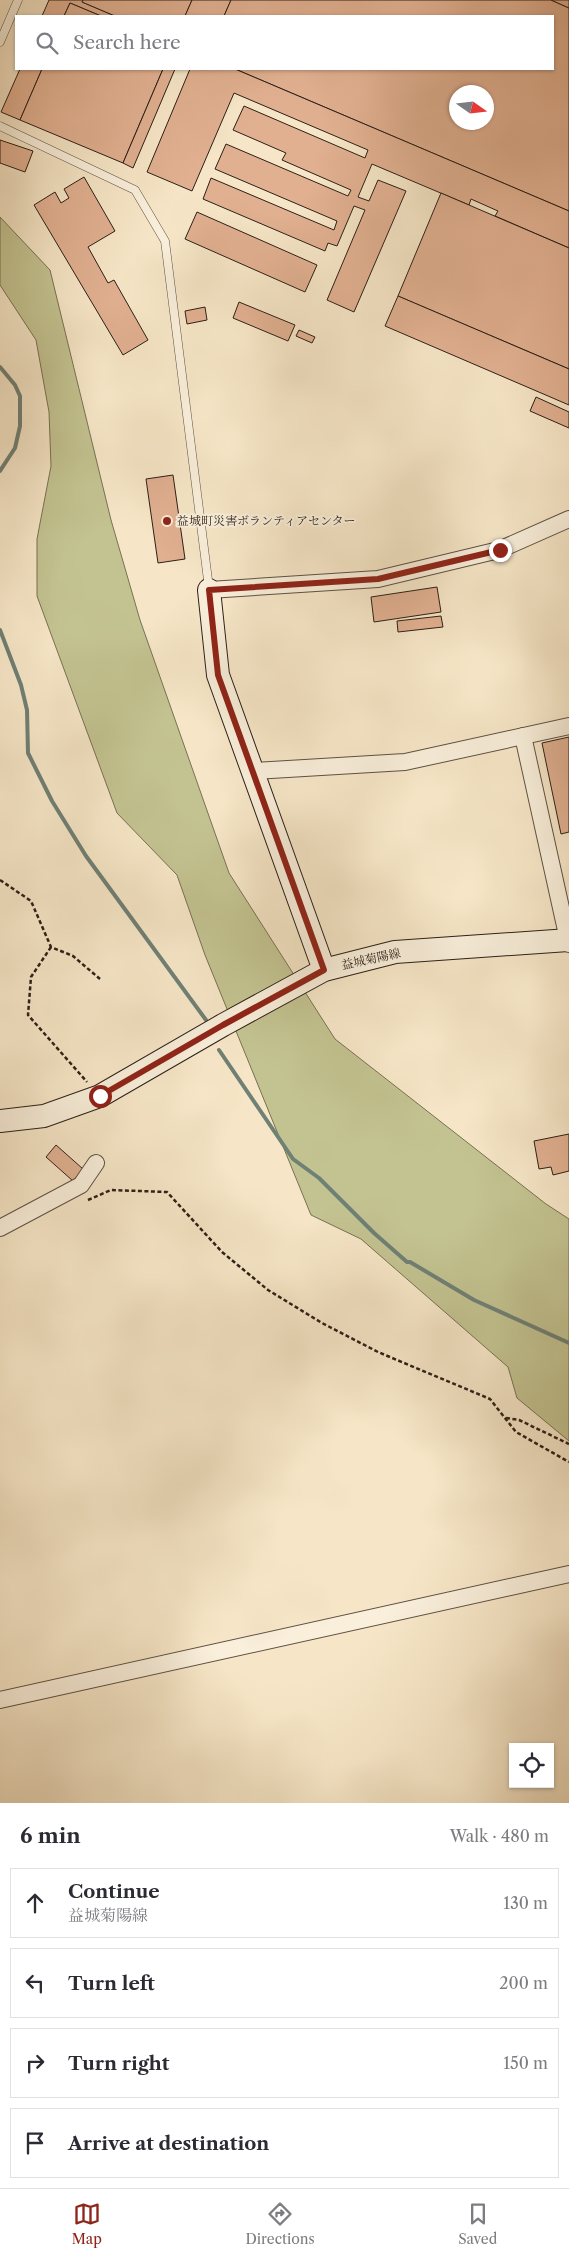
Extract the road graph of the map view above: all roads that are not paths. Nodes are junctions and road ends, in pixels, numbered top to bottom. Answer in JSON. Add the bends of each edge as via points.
{"nodes":[{"id":1,"x":18,"y":0,"type":"edge"},
{"id":2,"x":0,"y":42,"type":"edge"},
{"id":3,"x":0,"y":126,"type":"edge"},
{"id":4,"x":569,"y":519,"type":"edge"},
{"id":5,"x":209,"y":590,"type":"junction"},
{"id":6,"x":569,"y":726,"type":"edge"},
{"id":7,"x":523,"y":736,"type":"junction"},
{"id":8,"x":254,"y":771,"type":"junction"},
{"id":9,"x":569,"y":941,"type":"edge"},
{"id":10,"x":324,"y":970,"type":"junction"},
{"id":11,"x":0,"y":1106,"type":"edge"},
{"id":12,"x":10,"y":1120,"type":"edge"},
{"id":13,"x":96,"y":1164,"type":"dead end"},
{"id":14,"x":0,"y":1228,"type":"edge"},
{"id":15,"x":569,"y":1574,"type":"edge"},
{"id":16,"x":0,"y":1700,"type":"edge"}],
"edges":[{"from":1,"to":2,"type":"lane"},
{"from":3,"to":5,"type":"lane","via":[[135,190],[165,242]]},
{"from":4,"to":5,"type":"street","via":[[500,550],[378,579]]},
{"from":5,"to":8,"type":"main road","via":[[218,675]]},
{"from":6,"to":7,"type":"street"},
{"from":7,"to":8,"type":"street","via":[[405,762]]},
{"from":7,"to":9,"type":"street"},
{"from":8,"to":10,"type":"main road"},
{"from":9,"to":10,"type":"main road","name":"益城菊陽線","via":[[395,952]]},
{"from":10,"to":12,"type":"main road","name":"益城菊陽線","via":[[100,1096],[44,1116]]},
{"from":11,"to":12,"type":"street"},
{"from":13,"to":14,"type":"street","via":[[81,1185]]},
{"from":15,"to":16,"type":"street"}]}
